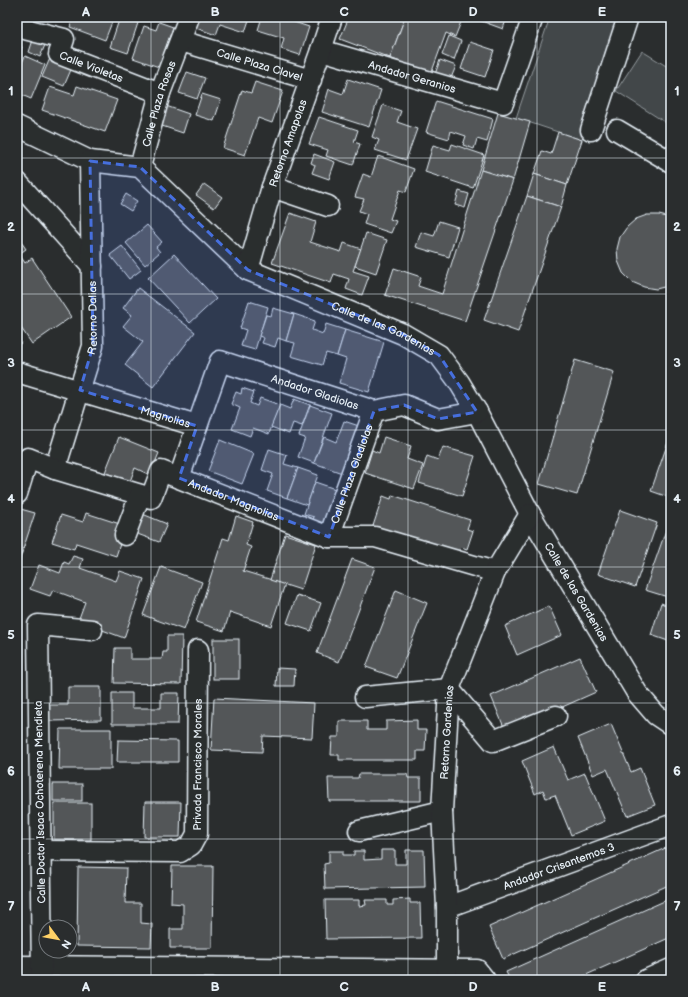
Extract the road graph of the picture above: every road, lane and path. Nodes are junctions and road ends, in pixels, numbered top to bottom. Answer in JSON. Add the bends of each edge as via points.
{"nodes":[{"id":1,"x":189,"y":17,"type":"edge"},
{"id":2,"x":332,"y":17,"type":"edge"},
{"id":3,"x":533,"y":17,"type":"edge"},
{"id":4,"x":628,"y":17,"type":"edge"},
{"id":5,"x":17,"y":27,"type":"edge"},
{"id":6,"x":181,"y":41,"type":"junction"},
{"id":7,"x":322,"y":50,"type":"junction"},
{"id":8,"x":311,"y":80,"type":"junction"},
{"id":9,"x":160,"y":93,"type":"junction"},
{"id":10,"x":17,"y":126,"type":"edge"},
{"id":11,"x":591,"y":130,"type":"dead end"},
{"id":12,"x":617,"y":130,"type":"dead end"},
{"id":13,"x":90,"y":162,"type":"junction"},
{"id":14,"x":671,"y":162,"type":"edge"},
{"id":15,"x":140,"y":167,"type":"junction"},
{"id":16,"x":17,"y":182,"type":"edge"},
{"id":17,"x":272,"y":187,"type":"junction"},
{"id":18,"x":328,"y":206,"type":"dead end"},
{"id":19,"x":92,"y":266,"type":"junction"},
{"id":20,"x":248,"y":270,"type":"junction"},
{"id":21,"x":17,"y":372,"type":"edge"},
{"id":22,"x":80,"y":390,"type":"junction"},
{"id":23,"x":374,"y":411,"type":"junction"},
{"id":24,"x":477,"y":412,"type":"junction"},
{"id":25,"x":197,"y":426,"type":"junction"},
{"id":26,"x":56,"y":469,"type":"junction"},
{"id":27,"x":179,"y":478,"type":"junction"},
{"id":28,"x":17,"y":494,"type":"edge"},
{"id":29,"x":140,"y":495,"type":"junction"},
{"id":30,"x":530,"y":514,"type":"junction"},
{"id":31,"x":125,"y":535,"type":"dead end"},
{"id":32,"x":329,"y":537,"type":"junction"},
{"id":33,"x":495,"y":572,"type":"junction"},
{"id":34,"x":92,"y":630,"type":"dead end"},
{"id":35,"x":198,"y":650,"type":"dead end"},
{"id":36,"x":449,"y":689,"type":"junction"},
{"id":37,"x":365,"y":697,"type":"dead end"},
{"id":38,"x":556,"y":716,"type":"dead end"},
{"id":39,"x":671,"y":725,"type":"edge"},
{"id":40,"x":442,"y":811,"type":"junction"},
{"id":41,"x":671,"y":825,"type":"edge"},
{"id":42,"x":359,"y":832,"type":"dead end"},
{"id":43,"x":41,"y":852,"type":"junction"},
{"id":44,"x":447,"y":907,"type":"junction"},
{"id":45,"x":17,"y":966,"type":"edge"},
{"id":46,"x":447,"y":969,"type":"junction"},
{"id":47,"x":671,"y":969,"type":"edge"},
{"id":48,"x":42,"y":973,"type":"edge"},
{"id":49,"x":421,"y":975,"type":"edge"},
{"id":50,"x":481,"y":975,"type":"edge"},
{"id":51,"x":646,"y":980,"type":"edge"}],
"edges":[{"from":1,"to":6,"type":"street","name":"Calle Plaza Rosas"},
{"from":2,"to":7,"type":"street","name":"Retorno Amapolas"},
{"from":3,"to":7,"type":"street","name":"Andador Geranios","via":[[503,103]]},
{"from":4,"to":11,"type":"street"},
{"from":5,"to":9,"type":"street","name":"Calle Violetas","via":[[64,39],[59,54]]},
{"from":6,"to":8,"type":"street","name":"Calle Plaza Clavel"},
{"from":6,"to":9,"type":"street","name":"Calle Plaza Rosas"},
{"from":7,"to":8,"type":"street","name":"Retorno Amapolas"},
{"from":8,"to":17,"type":"street","name":"Retorno Amapolas"},
{"from":9,"to":15,"type":"street","name":"Calle Plaza Rosas"},
{"from":10,"to":13,"type":"street"},
{"from":12,"to":14,"type":"street"},
{"from":13,"to":15,"type":"street"},
{"from":13,"to":19,"type":"street","name":"Retorno Dalias"},
{"from":15,"to":20,"type":"street","name":"Calle de las Gardenias"},
{"from":16,"to":19,"type":"street"},
{"from":17,"to":18,"type":"street"},
{"from":17,"to":20,"type":"street","name":"Retorno Amapolas"},
{"from":19,"to":22,"type":"street","name":"Retorno Dalias","via":[[93,346]]},
{"from":20,"to":24,"type":"street","name":"Calle de las Gardenias","via":[[403,334],[439,355]]},
{"from":21,"to":22,"type":"street","name":"Magnolias"},
{"from":22,"to":25,"type":"street","name":"Magnolias"},
{"from":22,"to":26,"type":"street","name":"Retorno Dalias"},
{"from":23,"to":24,"type":"street","name":"Andador Gladiolas","via":[[404,405],[438,418]]},
{"from":23,"to":25,"type":"street","name":"Andador Gladiolas","via":[[220,361]]},
{"from":23,"to":32,"type":"street","name":"Calle Plaza Gladiolas"},
{"from":24,"to":30,"type":"street","name":"Calle de las Gardenias"},
{"from":25,"to":27,"type":"street","name":"Magnolias"},
{"from":26,"to":28,"type":"street","via":[[28,458]]},
{"from":26,"to":29,"type":"street"},
{"from":27,"to":29,"type":"street","name":"Andador Magnolias","via":[[160,471],[151,498]]},
{"from":27,"to":32,"type":"street","name":"Andador Magnolias"},
{"from":29,"to":31,"type":"street"},
{"from":30,"to":33,"type":"street","name":"Retorno Gardenias"},
{"from":30,"to":39,"type":"street","name":"Calle de las Gardenias","via":[[637,693],[656,715]]},
{"from":32,"to":33,"type":"street","name":"Andador Magnolias","via":[[375,537]]},
{"from":33,"to":36,"type":"street","name":"Retorno Gardenias"},
{"from":34,"to":43,"type":"street","name":"Calle Doctor Isaac Ochoterena Mendieta","via":[[38,625]]},
{"from":35,"to":43,"type":"street","name":"Privada Francisco Morales","via":[[197,834],[191,845],[180,852]]},
{"from":36,"to":37,"type":"street"},
{"from":36,"to":38,"type":"street","via":[[493,740]]},
{"from":36,"to":40,"type":"street","name":"Retorno Gardenias"},
{"from":40,"to":42,"type":"street"},
{"from":40,"to":44,"type":"street","name":"Retorno Gardenias"},
{"from":41,"to":44,"type":"street","name":"Andador Crisantemos 3"},
{"from":43,"to":48,"type":"street","name":"Calle Doctor Isaac Ochoterena Mendieta"},
{"from":44,"to":46,"type":"street","name":"Retorno Gardenias"},
{"from":45,"to":48,"type":"street"},
{"from":46,"to":49,"type":"street"},
{"from":46,"to":50,"type":"street"},
{"from":47,"to":51,"type":"street"},
{"from":48,"to":49,"type":"street"}]}
